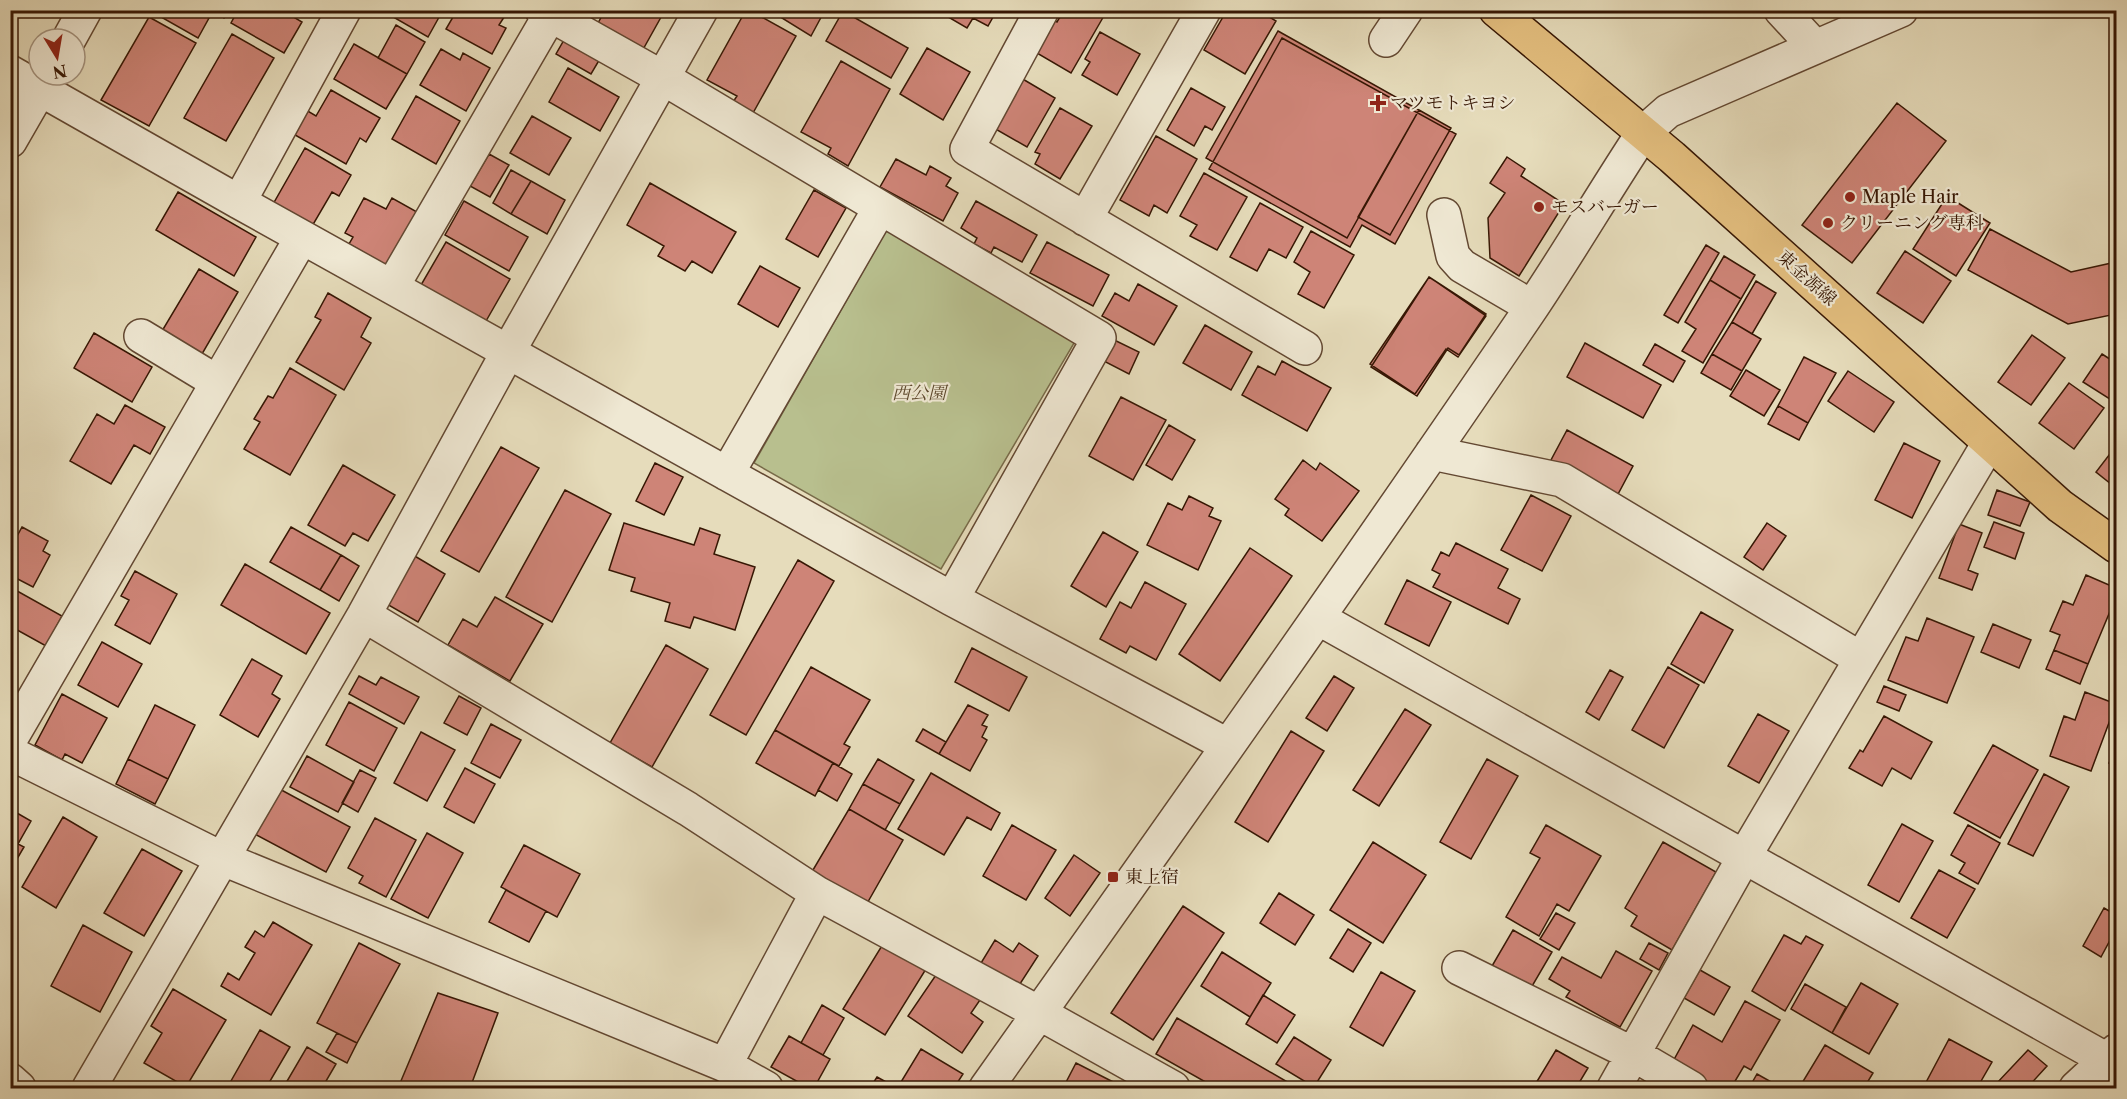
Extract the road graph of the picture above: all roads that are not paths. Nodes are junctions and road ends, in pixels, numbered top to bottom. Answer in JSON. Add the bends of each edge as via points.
{"nodes":[{"id":1,"x":85,"y":10,"type":"edge"},
{"id":2,"x":344,"y":10,"type":"edge"},
{"id":3,"x":701,"y":10,"type":"edge"},
{"id":4,"x":1042,"y":10,"type":"edge"},
{"id":5,"x":1204,"y":10,"type":"edge"},
{"id":6,"x":1406,"y":10,"type":"edge"},
{"id":7,"x":1496,"y":10,"type":"edge"},
{"id":8,"x":1781,"y":10,"type":"edge"},
{"id":9,"x":1901,"y":10,"type":"edge"},
{"id":10,"x":546,"y":13,"type":"edge"},
{"id":11,"x":76,"y":27,"type":"edge"},
{"id":12,"x":1386,"y":40,"type":"dead end"},
{"id":13,"x":1815,"y":47,"type":"junction"},
{"id":14,"x":10,"y":72,"type":"edge"},
{"id":15,"x":27,"y":77,"type":"edge"},
{"id":16,"x":663,"y":78,"type":"junction"},
{"id":17,"x":42,"y":87,"type":"edge"},
{"id":18,"x":53,"y":87,"type":"edge"},
{"id":19,"x":1643,"y":133,"type":"junction"},
{"id":20,"x":10,"y":141,"type":"edge"},
{"id":21,"x":239,"y":202,"type":"junction"},
{"id":22,"x":880,"y":208,"type":"junction"},
{"id":23,"x":1444,"y":215,"type":"dead end"},
{"id":24,"x":1085,"y":219,"type":"junction"},
{"id":25,"x":302,"y":237,"type":"junction"},
{"id":26,"x":392,"y":287,"type":"junction"},
{"id":27,"x":1532,"y":307,"type":"junction"},
{"id":28,"x":141,"y":336,"type":"dead end"},
{"id":29,"x":1305,"y":348,"type":"dead end"},
{"id":30,"x":508,"y":352,"type":"junction"},
{"id":31,"x":218,"y":382,"type":"junction"},
{"id":32,"x":1989,"y":443,"type":"junction"},
{"id":33,"x":1432,"y":453,"type":"junction"},
{"id":34,"x":727,"y":474,"type":"junction"},
{"id":35,"x":2116,"y":546,"type":"edge"},
{"id":36,"x":952,"y":599,"type":"junction"},
{"id":37,"x":364,"y":615,"type":"junction"},
{"id":38,"x":1318,"y":618,"type":"junction"},
{"id":39,"x":1861,"y":659,"type":"junction"},
{"id":40,"x":10,"y":740,"type":"edge"},
{"id":41,"x":1227,"y":745,"type":"junction"},
{"id":42,"x":10,"y":753,"type":"edge"},
{"id":43,"x":1744,"y":857,"type":"junction"},
{"id":44,"x":221,"y":858,"type":"junction"},
{"id":45,"x":818,"y":893,"type":"junction"},
{"id":46,"x":1459,"y":968,"type":"dead end"},
{"id":47,"x":1039,"y":1013,"type":"junction"},
{"id":48,"x":1633,"y":1054,"type":"junction"},
{"id":49,"x":2112,"y":1055,"type":"edge"},
{"id":50,"x":726,"y":1065,"type":"junction"},
{"id":51,"x":10,"y":1080,"type":"edge"},
{"id":52,"x":19,"y":1089,"type":"edge"},
{"id":53,"x":89,"y":1089,"type":"edge"},
{"id":54,"x":766,"y":1089,"type":"edge"},
{"id":55,"x":986,"y":1089,"type":"edge"},
{"id":56,"x":1173,"y":1089,"type":"edge"},
{"id":57,"x":1614,"y":1089,"type":"edge"},
{"id":58,"x":1691,"y":1089,"type":"edge"},
{"id":59,"x":2076,"y":1089,"type":"edge"}],
"edges":[{"from":1,"to":11,"type":"street"},
{"from":2,"to":21,"type":"street"},
{"from":3,"to":16,"type":"street"},
{"from":4,"to":24,"type":"street","via":[[967,149]]},
{"from":5,"to":24,"type":"street"},
{"from":6,"to":12,"type":"street"},
{"from":7,"to":19,"type":"main road","name":"東金源線"},
{"from":8,"to":13,"type":"street"},
{"from":9,"to":13,"type":"street"},
{"from":10,"to":16,"type":"street"},
{"from":10,"to":26,"type":"street"},
{"from":13,"to":19,"type":"street","via":[[1668,111]]},
{"from":14,"to":15,"type":"street"},
{"from":16,"to":22,"type":"street"},
{"from":16,"to":30,"type":"street"},
{"from":17,"to":20,"type":"street"},
{"from":18,"to":21,"type":"street"},
{"from":19,"to":27,"type":"street"},
{"from":19,"to":32,"type":"main road","name":"東金源線"},
{"from":21,"to":25,"type":"street"},
{"from":22,"to":34,"type":"street"},
{"from":22,"to":36,"type":"street","via":[[1099,338]]},
{"from":23,"to":27,"type":"street","via":[[1453,256],[1462,266]]},
{"from":24,"to":29,"type":"street"},
{"from":25,"to":26,"type":"street"},
{"from":25,"to":31,"type":"street"},
{"from":26,"to":30,"type":"street"},
{"from":27,"to":33,"type":"street"},
{"from":28,"to":31,"type":"street"},
{"from":30,"to":34,"type":"street"},
{"from":30,"to":37,"type":"street"},
{"from":31,"to":40,"type":"street"},
{"from":32,"to":35,"type":"main road","name":"東金源線","via":[[2060,506]]},
{"from":32,"to":39,"type":"street"},
{"from":33,"to":38,"type":"street"},
{"from":33,"to":39,"type":"street","via":[[1562,480]]},
{"from":34,"to":36,"type":"street"},
{"from":36,"to":41,"type":"street"},
{"from":37,"to":44,"type":"street"},
{"from":37,"to":45,"type":"street","via":[[688,808]]},
{"from":38,"to":41,"type":"street"},
{"from":38,"to":43,"type":"street"},
{"from":39,"to":43,"type":"street"},
{"from":41,"to":47,"type":"street"},
{"from":42,"to":44,"type":"street"},
{"from":43,"to":48,"type":"street"},
{"from":43,"to":49,"type":"street"},
{"from":44,"to":50,"type":"street"},
{"from":44,"to":53,"type":"street"},
{"from":45,"to":47,"type":"street"},
{"from":45,"to":50,"type":"street"},
{"from":46,"to":48,"type":"street"},
{"from":47,"to":55,"type":"street"},
{"from":47,"to":56,"type":"street"},
{"from":48,"to":57,"type":"street"},
{"from":48,"to":58,"type":"street"},
{"from":49,"to":59,"type":"street"},
{"from":50,"to":54,"type":"street"},
{"from":51,"to":52,"type":"street"}]}
